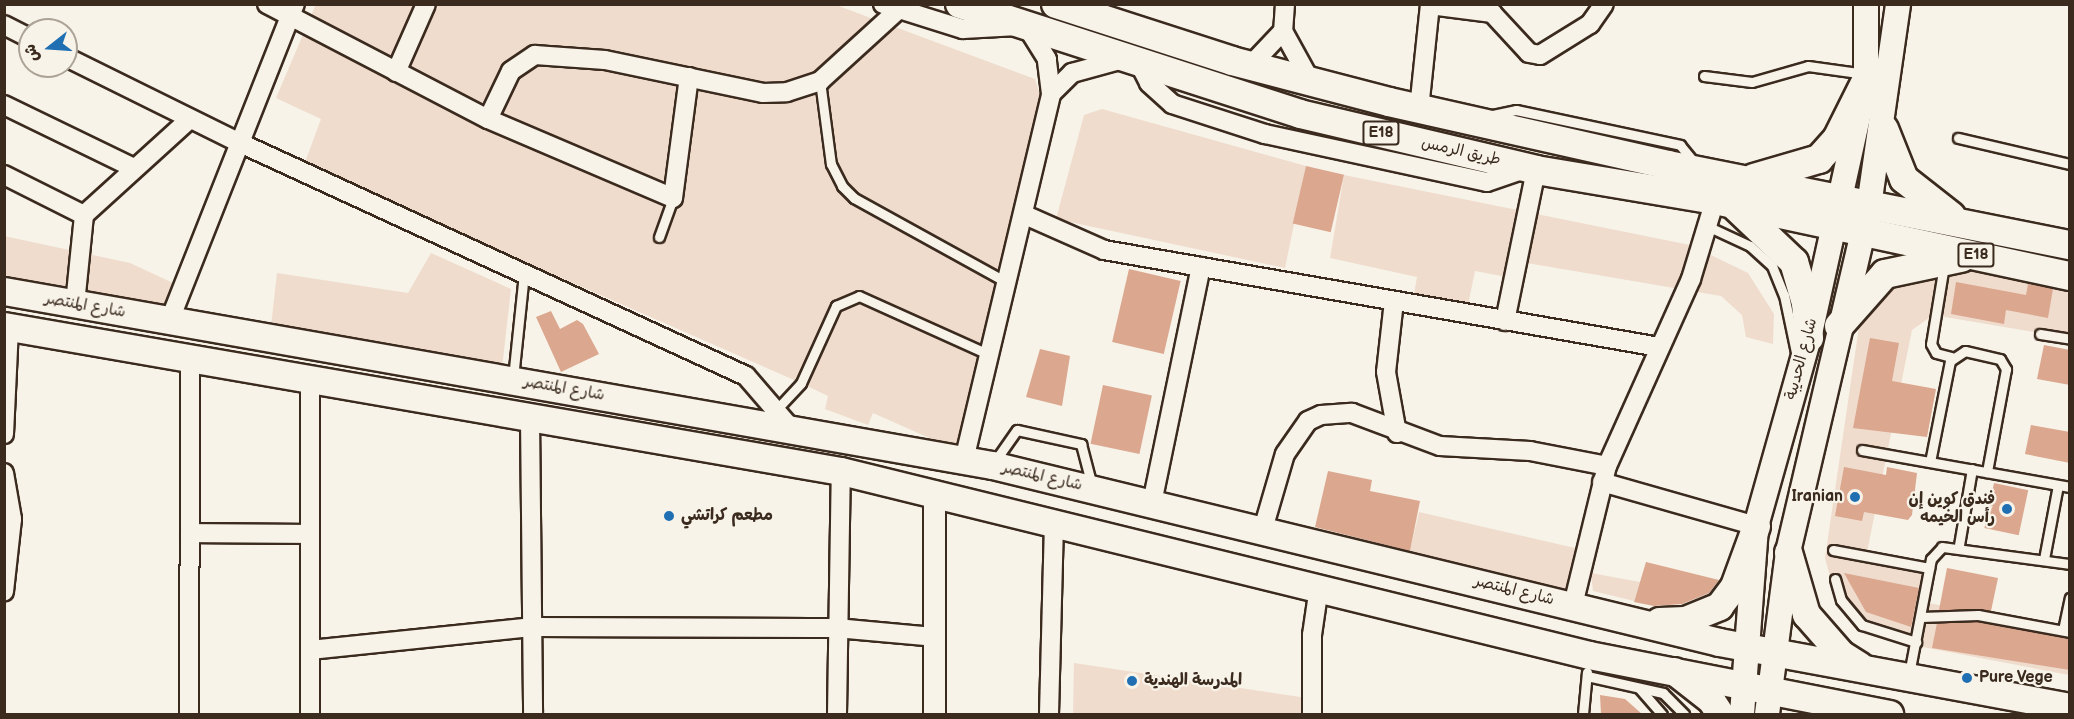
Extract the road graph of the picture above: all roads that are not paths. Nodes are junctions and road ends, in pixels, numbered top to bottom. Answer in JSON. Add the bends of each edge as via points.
{"nodes":[{"id":1,"x":267,"y":4,"type":"edge"},
{"id":2,"x":426,"y":4,"type":"edge"},
{"id":3,"x":960,"y":4,"type":"edge"},
{"id":4,"x":1056,"y":4,"type":"edge"},
{"id":5,"x":1285,"y":4,"type":"edge"},
{"id":6,"x":1604,"y":4,"type":"edge"},
{"id":7,"x":1866,"y":4,"type":"edge"},
{"id":8,"x":1898,"y":4,"type":"edge"},
{"id":9,"x":1430,"y":5,"type":"edge"},
{"id":10,"x":891,"y":7,"type":"edge"},
{"id":11,"x":292,"y":11,"type":"edge"},
{"id":12,"x":4,"y":25,"type":"edge"},
{"id":13,"x":1024,"y":26,"type":"junction"},
{"id":14,"x":1283,"y":31,"type":"junction"},
{"id":15,"x":18,"y":32,"type":"edge"},
{"id":16,"x":1132,"y":61,"type":"junction"},
{"id":17,"x":78,"y":63,"type":"edge"},
{"id":18,"x":1250,"y":66,"type":"junction"},
{"id":19,"x":396,"y":72,"type":"junction"},
{"id":20,"x":1704,"y":76,"type":"dead end"},
{"id":21,"x":689,"y":77,"type":"junction"},
{"id":22,"x":1867,"y":77,"type":"junction"},
{"id":23,"x":820,"y":81,"type":"junction"},
{"id":24,"x":1311,"y":82,"type":"junction"},
{"id":25,"x":1052,"y":94,"type":"junction"},
{"id":26,"x":4,"y":105,"type":"edge"},
{"id":27,"x":1419,"y":109,"type":"junction"},
{"id":28,"x":190,"y":119,"type":"junction"},
{"id":29,"x":488,"y":120,"type":"junction"},
{"id":30,"x":1884,"y":129,"type":"junction"},
{"id":31,"x":1958,"y":138,"type":"dead end"},
{"id":32,"x":238,"y":142,"type":"junction"},
{"id":33,"x":2070,"y":164,"type":"edge"},
{"id":34,"x":134,"y":168,"type":"junction"},
{"id":35,"x":1532,"y":169,"type":"junction"},
{"id":36,"x":4,"y":175,"type":"edge"},
{"id":37,"x":1746,"y":179,"type":"junction"},
{"id":38,"x":673,"y":198,"type":"junction"},
{"id":39,"x":1718,"y":210,"type":"junction"},
{"id":40,"x":1836,"y":213,"type":"junction"},
{"id":41,"x":84,"y":215,"type":"junction"},
{"id":42,"x":1025,"y":215,"type":"junction"},
{"id":43,"x":1866,"y":219,"type":"junction"},
{"id":44,"x":1966,"y":224,"type":"junction"},
{"id":45,"x":659,"y":237,"type":"dead end"},
{"id":46,"x":2070,"y":244,"type":"edge"},
{"id":47,"x":1982,"y":256,"type":"junction"},
{"id":48,"x":1945,"y":260,"type":"junction"},
{"id":49,"x":1201,"y":267,"type":"junction"},
{"id":50,"x":524,"y":273,"type":"junction"},
{"id":51,"x":2070,"y":276,"type":"edge"},
{"id":52,"x":1008,"y":283,"type":"junction"},
{"id":53,"x":4,"y":291,"type":"edge"},
{"id":54,"x":1394,"y":301,"type":"junction"},
{"id":55,"x":75,"y":304,"type":"junction"},
{"id":56,"x":1505,"y":321,"type":"junction"},
{"id":57,"x":170,"y":322,"type":"junction"},
{"id":58,"x":7,"y":326,"type":"edge"},
{"id":59,"x":1839,"y":326,"type":"junction"},
{"id":60,"x":2040,"y":334,"type":"dead end"},
{"id":61,"x":1809,"y":338,"type":"junction"},
{"id":62,"x":2070,"y":339,"type":"edge"},
{"id":63,"x":1659,"y":347,"type":"junction"},
{"id":64,"x":990,"y":355,"type":"junction"},
{"id":65,"x":1951,"y":357,"type":"junction"},
{"id":66,"x":190,"y":358,"type":"junction"},
{"id":67,"x":1800,"y":370,"type":"junction"},
{"id":68,"x":310,"y":380,"type":"junction"},
{"id":69,"x":513,"y":380,"type":"junction"},
{"id":70,"x":530,"y":418,"type":"junction"},
{"id":71,"x":784,"y":418,"type":"junction"},
{"id":72,"x":1397,"y":433,"type":"junction"},
{"id":73,"x":4,"y":434,"type":"edge"},
{"id":74,"x":1862,"y":450,"type":"dead end"},
{"id":75,"x":964,"y":460,"type":"junction"},
{"id":76,"x":1930,"y":462,"type":"junction"},
{"id":77,"x":992,"y":465,"type":"junction"},
{"id":78,"x":1972,"y":469,"type":"junction"},
{"id":79,"x":841,"y":471,"type":"junction"},
{"id":80,"x":1988,"y":472,"type":"junction"},
{"id":81,"x":4,"y":473,"type":"edge"},
{"id":82,"x":1605,"y":474,"type":"junction"},
{"id":83,"x":2058,"y":485,"type":"junction"},
{"id":84,"x":2070,"y":487,"type":"edge"},
{"id":85,"x":1092,"y":489,"type":"junction"},
{"id":86,"x":934,"y":491,"type":"junction"},
{"id":87,"x":1152,"y":503,"type":"junction"},
{"id":88,"x":1054,"y":520,"type":"junction"},
{"id":89,"x":1756,"y":526,"type":"junction"},
{"id":90,"x":1263,"y":529,"type":"junction"},
{"id":91,"x":190,"y":533,"type":"junction"},
{"id":92,"x":306,"y":534,"type":"junction"},
{"id":93,"x":1959,"y":545,"type":"junction"},
{"id":94,"x":1833,"y":550,"type":"dead end"},
{"id":95,"x":1788,"y":552,"type":"junction"},
{"id":96,"x":2044,"y":559,"type":"junction"},
{"id":97,"x":2070,"y":564,"type":"edge"},
{"id":98,"x":1929,"y":568,"type":"junction"},
{"id":99,"x":1835,"y":579,"type":"dead end"},
{"id":100,"x":1319,"y":587,"type":"junction"},
{"id":101,"x":4,"y":592,"type":"edge"},
{"id":102,"x":2070,"y":598,"type":"edge"},
{"id":103,"x":1573,"y":605,"type":"junction"},
{"id":104,"x":1921,"y":617,"type":"junction"},
{"id":105,"x":1639,"y":622,"type":"junction"},
{"id":106,"x":534,"y":627,"type":"junction"},
{"id":107,"x":836,"y":628,"type":"junction"},
{"id":108,"x":2066,"y":631,"type":"edge"},
{"id":109,"x":934,"y":637,"type":"junction"},
{"id":110,"x":1916,"y":642,"type":"junction"},
{"id":111,"x":310,"y":650,"type":"junction"},
{"id":112,"x":1762,"y":651,"type":"junction"},
{"id":113,"x":1588,"y":665,"type":"junction"},
{"id":114,"x":1668,"y":666,"type":"junction"},
{"id":115,"x":1872,"y":672,"type":"junction"},
{"id":116,"x":1909,"y":676,"type":"junction"},
{"id":117,"x":1639,"y":688,"type":"junction"},
{"id":118,"x":1761,"y":695,"type":"edge"},
{"id":119,"x":2070,"y":707,"type":"edge"},
{"id":120,"x":189,"y":714,"type":"edge"},
{"id":121,"x":310,"y":714,"type":"edge"},
{"id":122,"x":533,"y":714,"type":"edge"},
{"id":123,"x":837,"y":714,"type":"edge"},
{"id":124,"x":934,"y":714,"type":"edge"},
{"id":125,"x":1049,"y":714,"type":"edge"},
{"id":126,"x":1312,"y":714,"type":"edge"},
{"id":127,"x":1583,"y":714,"type":"edge"},
{"id":128,"x":1662,"y":714,"type":"edge"},
{"id":129,"x":1684,"y":714,"type":"edge"},
{"id":130,"x":1720,"y":714,"type":"edge"},
{"id":131,"x":1742,"y":714,"type":"edge"},
{"id":132,"x":1874,"y":714,"type":"edge"}],
"edges":[{"from":1,"to":11,"type":"street"},
{"from":2,"to":19,"type":"street"},
{"from":3,"to":13,"type":"highway","name":"طريق الرمس","number":"E18"},
{"from":4,"to":18,"type":"highway","name":"طريق الرمس","number":"E18"},
{"from":5,"to":14,"type":"street"},
{"from":6,"to":9,"type":"street","via":[[1590,24],[1540,55],[1529,52],[1492,13]]},
{"from":7,"to":22,"type":"main road","name":"شارع الحديبة"},
{"from":8,"to":30,"type":"main road","name":"شارع الحديبة"},
{"from":9,"to":27,"type":"street"},
{"from":10,"to":13,"type":"street","via":[[976,31]]},
{"from":10,"to":23,"type":"street"},
{"from":11,"to":19,"type":"street"},
{"from":11,"to":32,"type":"street"},
{"from":12,"to":15,"type":"street"},
{"from":13,"to":16,"type":"highway","name":"طريق الرمس","number":"E18"},
{"from":13,"to":25,"type":"street","via":[[1047,59]]},
{"from":14,"to":18,"type":"street"},
{"from":14,"to":24,"type":"street"},
{"from":16,"to":25,"type":"street","via":[[1072,73]]},
{"from":16,"to":35,"type":"highway","name":"طريق الرمس","number":"E18","via":[[1300,114]]},
{"from":17,"to":28,"type":"street"},
{"from":18,"to":24,"type":"highway","name":"طريق الرمس","number":"E18"},
{"from":19,"to":29,"type":"street"},
{"from":20,"to":22,"type":"lane","via":[[1752,82],[1808,66]]},
{"from":21,"to":23,"type":"street","via":[[778,93]]},
{"from":21,"to":29,"type":"street","via":[[605,60],[535,55],[511,71]]},
{"from":21,"to":38,"type":"street"},
{"from":22,"to":37,"type":"highway","via":[[1837,139],[1819,159]]},
{"from":22,"to":40,"type":"main road","name":"شارع الحديبة"},
{"from":23,"to":52,"type":"lane","via":[[831,164],[842,186],[854,198]]},
{"from":24,"to":27,"type":"highway","name":"طريق الرمس","number":"E18"},
{"from":25,"to":42,"type":"street"},
{"from":26,"to":34,"type":"street"},
{"from":27,"to":37,"type":"highway","name":"طريق الرمس","number":"E18"},
{"from":28,"to":32,"type":"street"},
{"from":28,"to":34,"type":"street"},
{"from":29,"to":38,"type":"street"},
{"from":30,"to":43,"type":"main road","name":"شارع الحديبة"},
{"from":30,"to":44,"type":"highway","via":[[1904,179],[1936,208]]},
{"from":31,"to":33,"type":"lane"},
{"from":32,"to":50,"type":"street"},
{"from":32,"to":57,"type":"street"},
{"from":34,"to":41,"type":"street"},
{"from":35,"to":39,"type":"highway","name":"طريق الرمس","number":"E18"},
{"from":35,"to":56,"type":"street"},
{"from":36,"to":41,"type":"street"},
{"from":37,"to":40,"type":"highway","name":"طريق الرمس","number":"E18"},
{"from":38,"to":45,"type":"lane"},
{"from":39,"to":40,"type":"highway","name":"طريق الرمس","number":"E18"},
{"from":39,"to":61,"type":"highway","via":[[1794,262],[1806,303]]},
{"from":39,"to":63,"type":"street"},
{"from":39,"to":67,"type":"lane","via":[[1772,266],[1784,295]]},
{"from":40,"to":43,"type":"highway","number":"E18"},
{"from":40,"to":61,"type":"main road","name":"شارع الحديبة"},
{"from":41,"to":55,"type":"street"},
{"from":42,"to":49,"type":"street","via":[[1104,250]]},
{"from":42,"to":52,"type":"street"},
{"from":43,"to":44,"type":"highway","number":"E18"},
{"from":43,"to":47,"type":"highway","number":"E18"},
{"from":43,"to":59,"type":"main road","name":"شارع الحديبة"},
{"from":44,"to":46,"type":"highway","number":"E18"},
{"from":47,"to":48,"type":"highway"},
{"from":47,"to":51,"type":"highway","number":"E18"},
{"from":48,"to":59,"type":"highway","via":[[1884,274]]},
{"from":48,"to":65,"type":"lane","via":[[1931,344],[1936,353]]},
{"from":49,"to":54,"type":"street"},
{"from":49,"to":87,"type":"street"},
{"from":50,"to":69,"type":"lane"},
{"from":50,"to":71,"type":"street","via":[[746,376]]},
{"from":52,"to":64,"type":"street"},
{"from":53,"to":55,"type":"main road","name":"شارع المنتصر"},
{"from":54,"to":56,"type":"street"},
{"from":54,"to":72,"type":"street","via":[[1386,372]]},
{"from":55,"to":57,"type":"main road","name":"شارع المنتصر"},
{"from":56,"to":63,"type":"street"},
{"from":57,"to":69,"type":"main road","name":"شارع المنتصر"},
{"from":58,"to":66,"type":"main road","name":"شارع المنتصر"},
{"from":58,"to":73,"type":"street"},
{"from":59,"to":95,"type":"main road","name":"شارع الحديبة"},
{"from":60,"to":62,"type":"lane"},
{"from":61,"to":67,"type":"main road","name":"شارع الحديبة"},
{"from":63,"to":82,"type":"street"},
{"from":64,"to":71,"type":"lane","via":[[859,296],[836,306]]},
{"from":64,"to":75,"type":"street"},
{"from":65,"to":76,"type":"lane"},
{"from":65,"to":80,"type":"lane","via":[[1965,351],[2005,365]]},
{"from":66,"to":68,"type":"main road","name":"شارع المنتصر"},
{"from":66,"to":91,"type":"street"},
{"from":67,"to":89,"type":"main road","name":"شارع الحديبة"},
{"from":68,"to":70,"type":"main road","name":"شارع المنتصر"},
{"from":68,"to":92,"type":"street"},
{"from":69,"to":71,"type":"main road","name":"شارع المنتصر"},
{"from":70,"to":79,"type":"main road","name":"شارع المنتصر"},
{"from":70,"to":106,"type":"street"},
{"from":71,"to":75,"type":"main road","name":"شارع المنتصر"},
{"from":72,"to":82,"type":"street","via":[[1440,446],[1530,450]]},
{"from":72,"to":90,"type":"street","via":[[1352,413],[1308,421],[1285,454]]},
{"from":74,"to":76,"type":"lane"},
{"from":75,"to":77,"type":"main road","name":"شارع المنتصر"},
{"from":76,"to":78,"type":"lane"},
{"from":77,"to":85,"type":"main road","name":"شارع المنتصر"},
{"from":77,"to":85,"type":"lane","via":[[1017,430],[1081,444]]},
{"from":78,"to":80,"type":"lane"},
{"from":78,"to":93,"type":"lane"},
{"from":79,"to":86,"type":"main road","name":"شارع المنتصر"},
{"from":79,"to":107,"type":"street"},
{"from":80,"to":83,"type":"lane"},
{"from":81,"to":101,"type":"street","via":[[12,519]]},
{"from":82,"to":89,"type":"street"},
{"from":82,"to":103,"type":"street"},
{"from":83,"to":84,"type":"lane"},
{"from":83,"to":96,"type":"lane"},
{"from":85,"to":87,"type":"main road","name":"شارع المنتصر"},
{"from":86,"to":88,"type":"main road","name":"شارع المنتصر"},
{"from":86,"to":109,"type":"street"},
{"from":87,"to":90,"type":"main road","name":"شارع المنتصر"},
{"from":88,"to":100,"type":"main road","name":"شارع المنتصر"},
{"from":88,"to":125,"type":"street"},
{"from":89,"to":105,"type":"main road","via":[[1734,586],[1719,606],[1685,620]]},
{"from":89,"to":112,"type":"main road","name":"شارع الحديبة"},
{"from":90,"to":103,"type":"main road","name":"شارع المنتصر"},
{"from":91,"to":92,"type":"street"},
{"from":91,"to":120,"type":"street"},
{"from":92,"to":111,"type":"street"},
{"from":93,"to":96,"type":"lane"},
{"from":93,"to":98,"type":"lane","via":[[1942,547]]},
{"from":94,"to":98,"type":"lane"},
{"from":95,"to":112,"type":"main road","name":"شارع الحديبة"},
{"from":95,"to":115,"type":"main road","via":[[1806,614],[1840,654]]},
{"from":96,"to":97,"type":"lane"},
{"from":98,"to":104,"type":"lane"},
{"from":99,"to":110,"type":"lane","via":[[1840,600],[1862,625]]},
{"from":100,"to":113,"type":"main road","name":"شارع المنتصر"},
{"from":100,"to":126,"type":"street","via":[[1312,635]]},
{"from":102,"to":108,"type":"lane"},
{"from":103,"to":105,"type":"main road","name":"شارع المنتصر"},
{"from":104,"to":108,"type":"lane","via":[[1978,615]]},
{"from":104,"to":110,"type":"lane"},
{"from":105,"to":112,"type":"main road","name":"شارع المنتصر"},
{"from":106,"to":107,"type":"street"},
{"from":106,"to":111,"type":"street"},
{"from":106,"to":122,"type":"street"},
{"from":107,"to":109,"type":"street"},
{"from":107,"to":123,"type":"street"},
{"from":109,"to":124,"type":"street"},
{"from":110,"to":116,"type":"lane"},
{"from":111,"to":121,"type":"street"},
{"from":112,"to":115,"type":"main road","name":"شارع المنتصر"},
{"from":112,"to":118,"type":"main road","name":"شارع الحديبة"},
{"from":113,"to":114,"type":"main road","name":"شارع المنتصر"},
{"from":113,"to":117,"type":"lane"},
{"from":113,"to":127,"type":"lane"},
{"from":114,"to":118,"type":"main road","name":"شارع المنتصر"},
{"from":114,"to":130,"type":"main road","via":[[1711,700]]},
{"from":115,"to":116,"type":"main road","name":"شارع المنتصر"},
{"from":116,"to":119,"type":"main road","name":"شارع المنتصر"},
{"from":117,"to":128,"type":"lane"},
{"from":117,"to":129,"type":"lane","via":[[1663,693]]},
{"from":118,"to":131,"type":"main road","name":"شارع الحديبة"},
{"from":118,"to":132,"type":"main road","name":"شارع المنتصر"}]}
